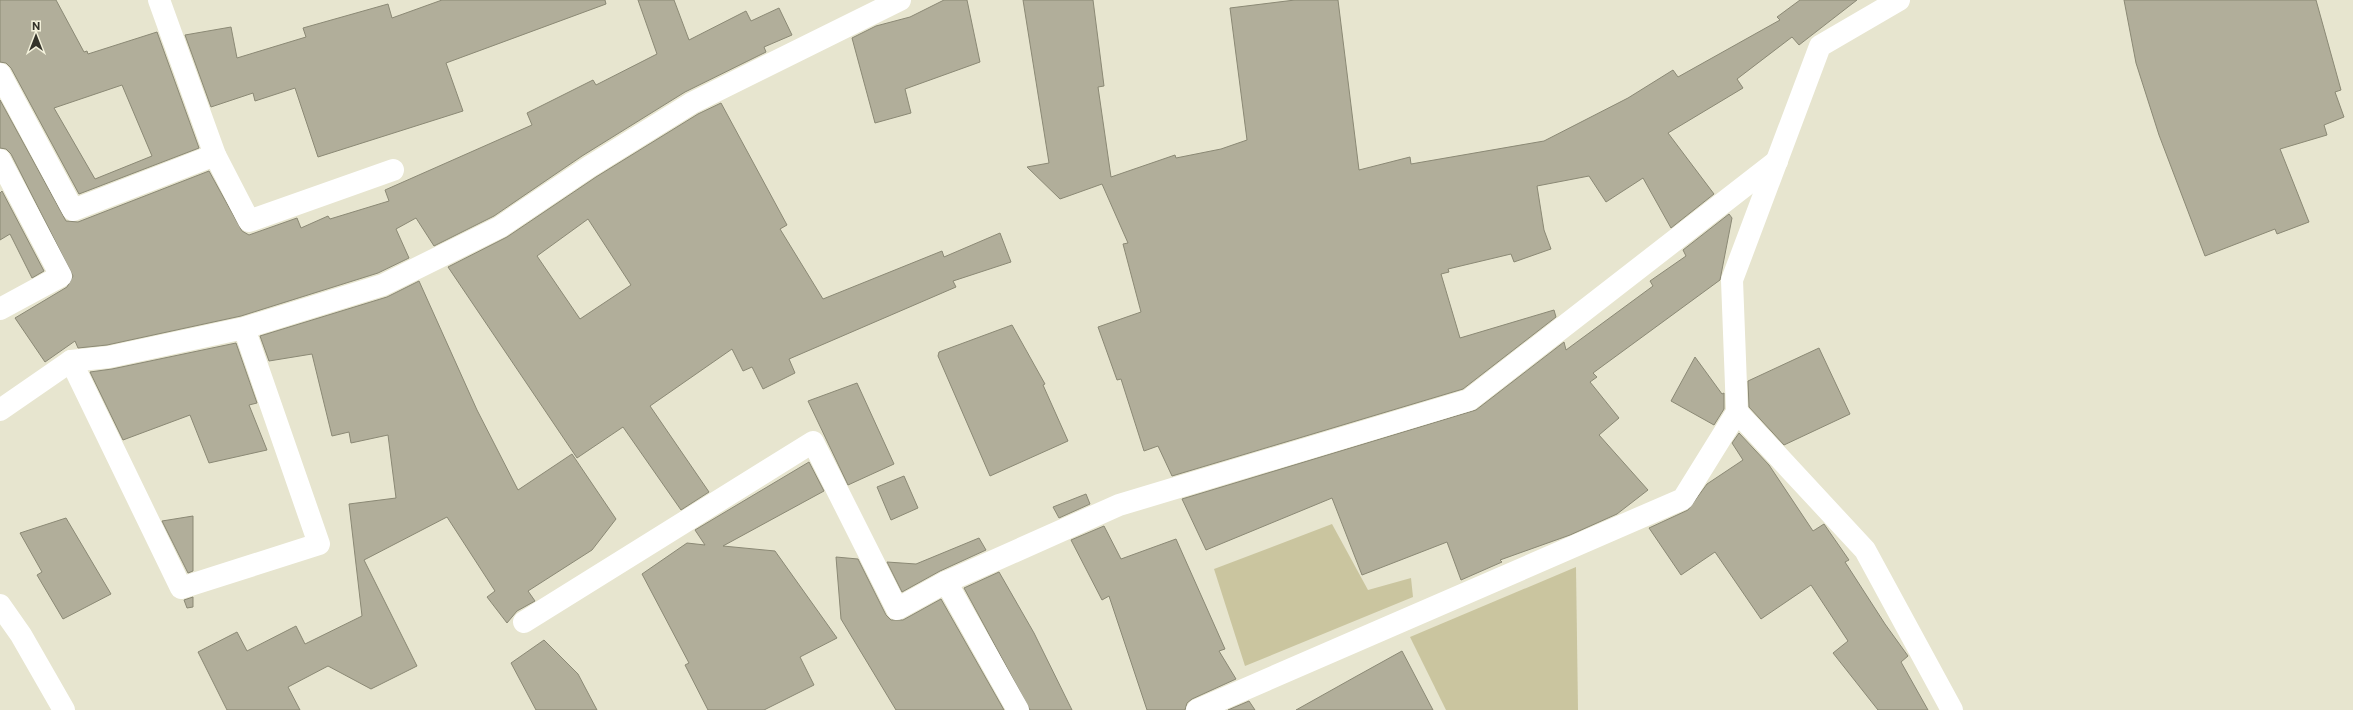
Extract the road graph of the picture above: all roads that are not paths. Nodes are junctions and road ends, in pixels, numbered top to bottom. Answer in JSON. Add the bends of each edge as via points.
{"nodes":[{"id":1,"x":159,"y":0,"type":"edge"},
{"id":2,"x":900,"y":0,"type":"edge"},
{"id":3,"x":1899,"y":0,"type":"edge"},
{"id":4,"x":0,"y":74,"type":"edge"},
{"id":5,"x":215,"y":154,"type":"junction"},
{"id":6,"x":0,"y":160,"type":"edge"},
{"id":7,"x":1777,"y":161,"type":"junction"},
{"id":8,"x":393,"y":170,"type":"dead end"},
{"id":9,"x":0,"y":309,"type":"edge"},
{"id":10,"x":244,"y":328,"type":"junction"},
{"id":11,"x":71,"y":361,"type":"junction"},
{"id":12,"x":0,"y":410,"type":"edge"},
{"id":13,"x":1737,"y":412,"type":"junction"},
{"id":14,"x":946,"y":582,"type":"junction"},
{"id":15,"x":0,"y":605,"type":"edge"},
{"id":16,"x":524,"y":622,"type":"dead end"},
{"id":17,"x":64,"y":710,"type":"edge"},
{"id":18,"x":1018,"y":710,"type":"edge"},
{"id":19,"x":1197,"y":710,"type":"edge"},
{"id":20,"x":1952,"y":710,"type":"edge"}],
"edges":[{"from":1,"to":5,"type":"street"},
{"from":2,"to":10,"type":"street","via":[[692,103],[589,167],[500,227],[383,285]]},
{"from":3,"to":7,"type":"street","via":[[1820,46]]},
{"from":4,"to":5,"type":"street","via":[[73,210]]},
{"from":5,"to":8,"type":"street","via":[[249,221]]},
{"from":6,"to":9,"type":"street","via":[[61,276]]},
{"from":7,"to":13,"type":"street","via":[[1732,280]]},
{"from":7,"to":14,"type":"street","via":[[1469,400],[1119,505]]},
{"from":10,"to":11,"type":"street","via":[[108,357]]},
{"from":10,"to":11,"type":"street","via":[[319,544],[181,588]]},
{"from":11,"to":12,"type":"street"},
{"from":13,"to":19,"type":"street","via":[[1683,499]]},
{"from":13,"to":20,"type":"street","via":[[1865,550]]},
{"from":14,"to":16,"type":"street","via":[[897,609],[814,442]]},
{"from":14,"to":18,"type":"street"},
{"from":15,"to":17,"type":"street","via":[[21,635]]}]}
